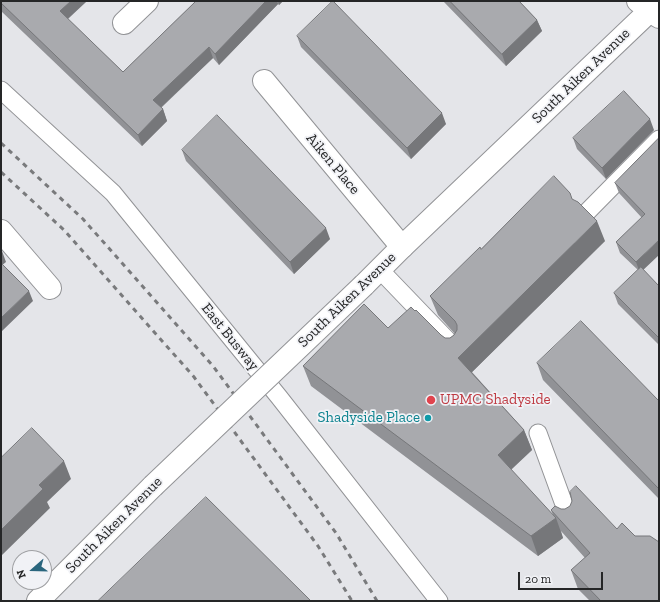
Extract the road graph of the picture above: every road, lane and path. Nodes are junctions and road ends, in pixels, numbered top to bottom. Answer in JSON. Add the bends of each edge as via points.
{"nodes":[{"id":1,"x":147,"y":1,"type":"edge"},
{"id":2,"x":652,"y":8,"type":"edge"},
{"id":3,"x":124,"y":23,"type":"dead end"},
{"id":4,"x":264,"y":81,"type":"dead end"},
{"id":5,"x":1,"y":90,"type":"edge"},
{"id":6,"x":659,"y":139,"type":"edge"},
{"id":7,"x":587,"y":212,"type":"edge"},
{"id":8,"x":1,"y":231,"type":"edge"},
{"id":9,"x":402,"y":247,"type":"junction"},
{"id":10,"x":380,"y":270,"type":"junction"},
{"id":11,"x":50,"y":288,"type":"dead end"},
{"id":12,"x":455,"y":348,"type":"edge"},
{"id":13,"x":538,"y":433,"type":"dead end"},
{"id":14,"x":569,"y":518,"type":"edge"},
{"id":15,"x":38,"y":601,"type":"edge"},
{"id":16,"x":439,"y":601,"type":"edge"}],
"edges":[{"from":1,"to":3,"type":"main road"},
{"from":2,"to":9,"type":"main road","name":"South Aiken Avenue"},
{"from":4,"to":9,"type":"main road","name":"Aiken Place"},
{"from":5,"to":16,"type":"lane","name":"East Busway","via":[[113,193],[279,397]]},
{"from":6,"to":7,"type":"lane"},
{"from":8,"to":11,"type":"main road"},
{"from":9,"to":10,"type":"main road","name":"South Aiken Avenue"},
{"from":10,"to":12,"type":"lane"},
{"from":10,"to":15,"type":"main road","name":"South Aiken Avenue","bridge":true},
{"from":13,"to":14,"type":"lane"}]}
